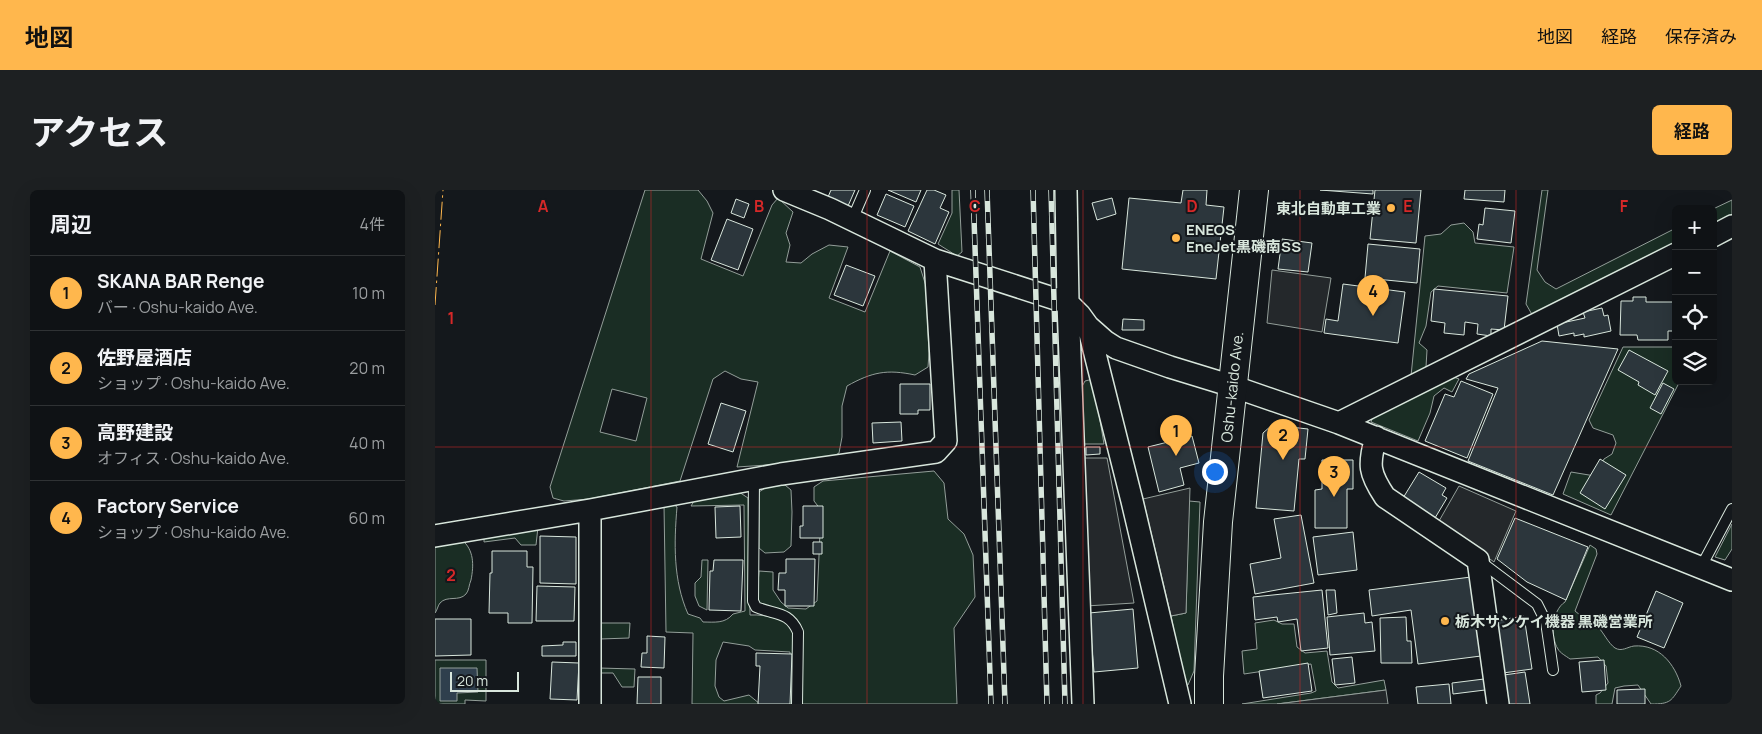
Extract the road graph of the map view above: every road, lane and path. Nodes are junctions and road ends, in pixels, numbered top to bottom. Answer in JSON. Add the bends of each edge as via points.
{"nodes":[{"id":1,"x":784,"y":190,"type":"edge"},
{"id":2,"x":865,"y":190,"type":"edge"},
{"id":3,"x":1066,"y":190,"type":"edge"},
{"id":4,"x":1254,"y":190,"type":"edge"},
{"id":5,"x":852,"y":220,"type":"junction"},
{"id":6,"x":1732,"y":226,"type":"edge"},
{"id":7,"x":1717,"y":234,"type":"edge"},
{"id":8,"x":1672,"y":256,"type":"edge"},
{"id":9,"x":935,"y":260,"type":"junction"},
{"id":10,"x":1068,"y":303,"type":"junction"},
{"id":11,"x":1088,"y":326,"type":"junction"},
{"id":12,"x":1232,"y":386,"type":"junction"},
{"id":13,"x":1339,"y":423,"type":"junction"},
{"id":14,"x":1376,"y":437,"type":"junction"},
{"id":15,"x":754,"y":479,"type":"junction"},
{"id":16,"x":1732,"y":509,"type":"edge"},
{"id":17,"x":590,"y":510,"type":"junction"},
{"id":18,"x":435,"y":536,"type":"edge"},
{"id":19,"x":1478,"y":560,"type":"junction"},
{"id":20,"x":1701,"y":568,"type":"junction"},
{"id":21,"x":1732,"y":580,"type":"edge"},
{"id":22,"x":1553,"y":670,"type":"dead end"},
{"id":23,"x":590,"y":704,"type":"edge"},
{"id":24,"x":797,"y":704,"type":"edge"},
{"id":25,"x":1083,"y":704,"type":"edge"},
{"id":26,"x":1180,"y":704,"type":"edge"},
{"id":27,"x":1209,"y":704,"type":"edge"},
{"id":28,"x":1498,"y":704,"type":"edge"}],
"edges":[{"from":1,"to":5,"type":"street"},
{"from":2,"to":5,"type":"lane"},
{"from":3,"to":10,"type":"street"},
{"from":4,"to":12,"type":"main road","name":"Oshu-kaido Ave."},
{"from":5,"to":9,"type":"street"},
{"from":6,"to":7,"type":"street"},
{"from":8,"to":13,"type":"street"},
{"from":9,"to":10,"type":"street"},
{"from":9,"to":15,"type":"street","via":[[946,441],[936,452]]},
{"from":10,"to":11,"type":"street"},
{"from":10,"to":25,"type":"street"},
{"from":11,"to":12,"type":"street","via":[[1116,348]]},
{"from":11,"to":26,"type":"street"},
{"from":12,"to":13,"type":"street"},
{"from":12,"to":27,"type":"main road","name":"Oshu-kaido Ave.","via":[[1218,522]]},
{"from":13,"to":14,"type":"street"},
{"from":14,"to":19,"type":"street","via":[[1370,458],[1371,469],[1385,497]]},
{"from":14,"to":20,"type":"street"},
{"from":15,"to":17,"type":"street"},
{"from":15,"to":24,"type":"lane","via":[[753,601],[757,607],[787,617],[798,632]]},
{"from":16,"to":20,"type":"lane"},
{"from":17,"to":18,"type":"street"},
{"from":17,"to":23,"type":"street"},
{"from":19,"to":22,"type":"lane","via":[[1537,604],[1546,622]]},
{"from":19,"to":28,"type":"street"},
{"from":20,"to":21,"type":"street"}]}
